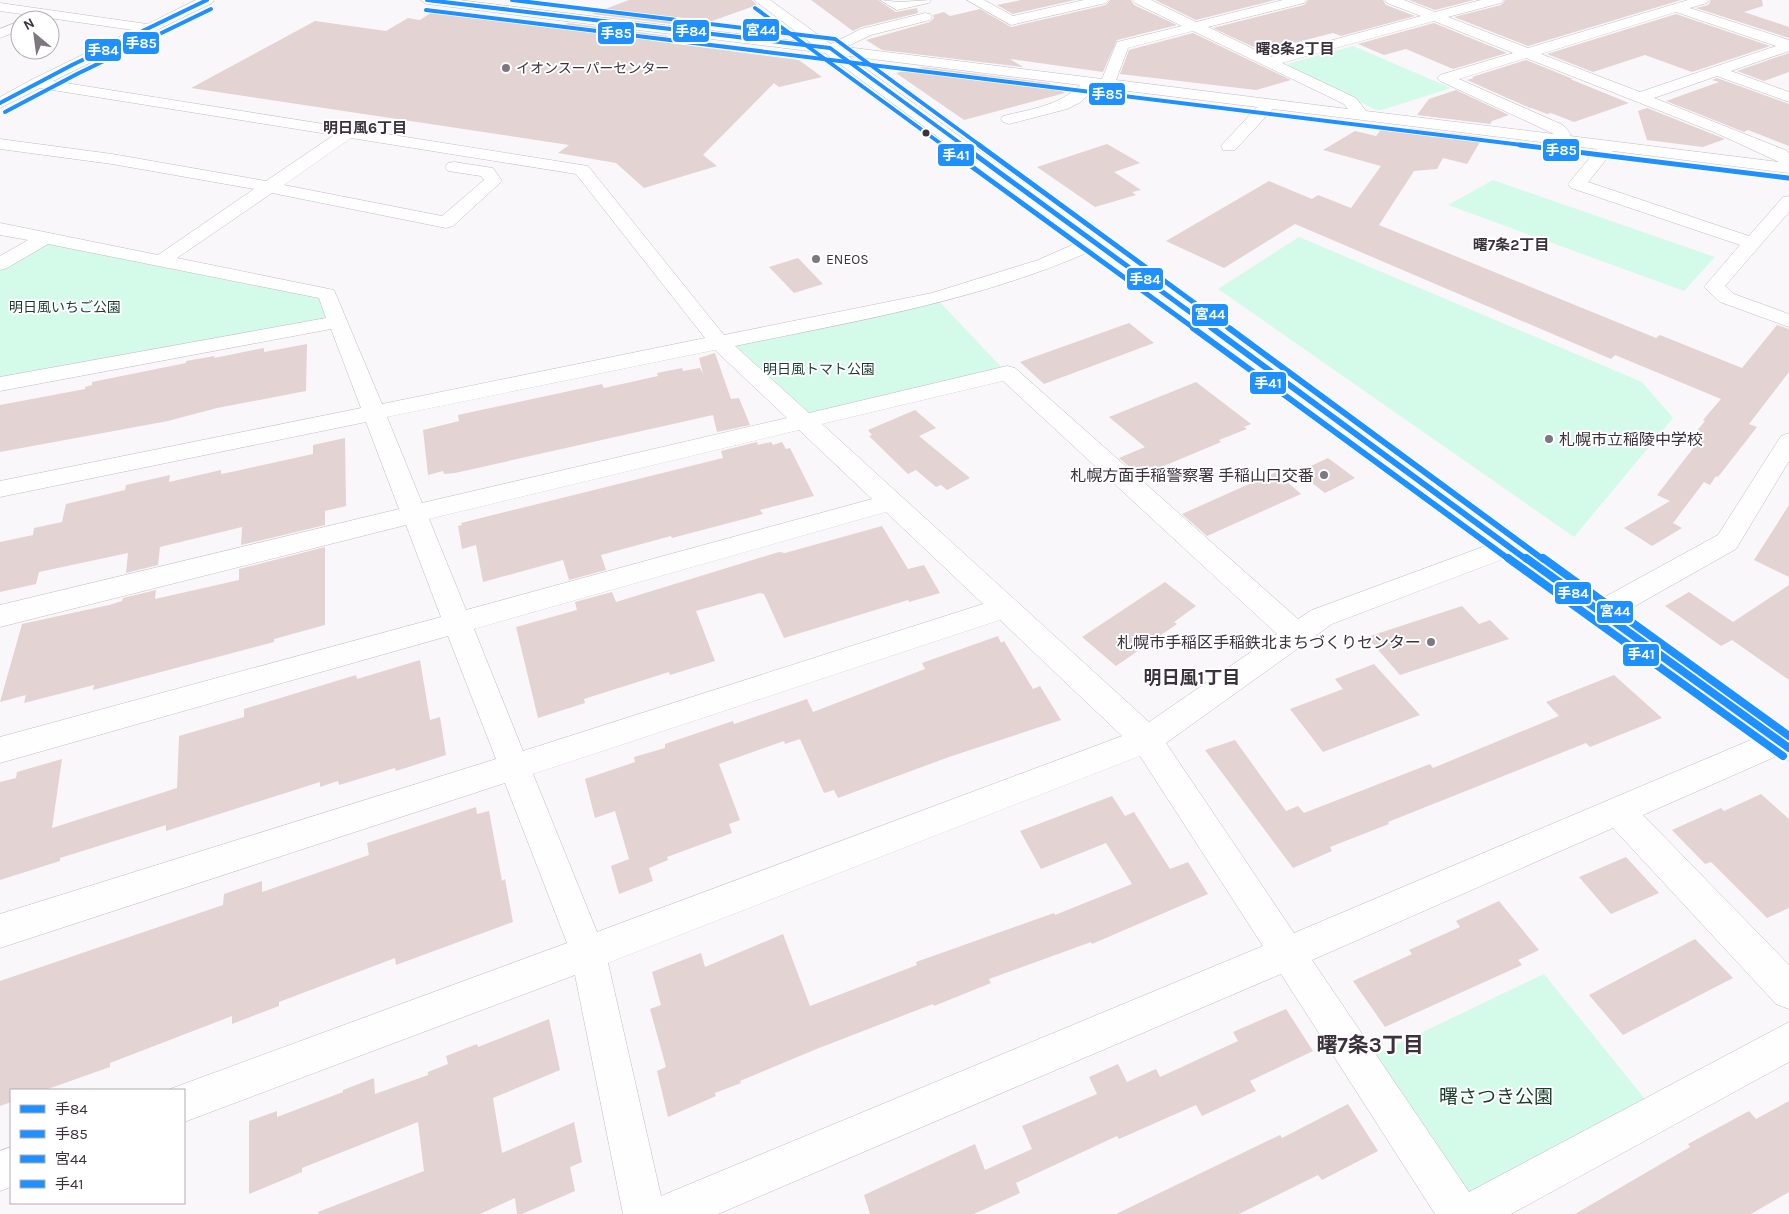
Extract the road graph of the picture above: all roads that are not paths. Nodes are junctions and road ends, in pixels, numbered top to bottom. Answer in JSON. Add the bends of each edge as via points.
{"nodes":[{"id":1,"x":207,"y":0,"type":"edge"},
{"id":2,"x":427,"y":0,"type":"edge"},
{"id":3,"x":761,"y":0,"type":"edge"},
{"id":4,"x":887,"y":0,"type":"edge"},
{"id":5,"x":924,"y":0,"type":"edge"},
{"id":6,"x":974,"y":0,"type":"edge"},
{"id":7,"x":1101,"y":0,"type":"edge"},
{"id":8,"x":1140,"y":0,"type":"edge"},
{"id":9,"x":1299,"y":0,"type":"edge"},
{"id":10,"x":1392,"y":0,"type":"edge"},
{"id":11,"x":1496,"y":0,"type":"edge"},
{"id":12,"x":1654,"y":0,"type":"edge"},
{"id":13,"x":1702,"y":0,"type":"edge"},
{"id":14,"x":0,"y":8,"type":"edge"},
{"id":15,"x":1676,"y":8,"type":"junction"},
{"id":16,"x":15,"y":10,"type":"edge"},
{"id":17,"x":60,"y":16,"type":"edge"},
{"id":18,"x":925,"y":17,"type":"dead end"},
{"id":19,"x":1435,"y":17,"type":"junction"},
{"id":20,"x":1195,"y":26,"type":"junction"},
{"id":21,"x":148,"y":28,"type":"junction"},
{"id":22,"x":1789,"y":45,"type":"edge"},
{"id":23,"x":924,"y":47,"type":"dead end"},
{"id":24,"x":832,"y":49,"type":"junction"},
{"id":25,"x":1526,"y":53,"type":"junction"},
{"id":26,"x":1014,"y":57,"type":"dead end"},
{"id":27,"x":935,"y":62,"type":"junction"},
{"id":28,"x":1268,"y":62,"type":"junction"},
{"id":29,"x":1003,"y":71,"type":"junction"},
{"id":30,"x":1717,"y":71,"type":"junction"},
{"id":31,"x":36,"y":83,"type":"junction"},
{"id":32,"x":1099,"y":83,"type":"junction"},
{"id":33,"x":1789,"y":97,"type":"edge"},
{"id":34,"x":1639,"y":98,"type":"junction"},
{"id":35,"x":0,"y":103,"type":"edge"},
{"id":36,"x":1269,"y":104,"type":"junction"},
{"id":37,"x":1361,"y":115,"type":"junction"},
{"id":38,"x":1009,"y":119,"type":"dead end"},
{"id":39,"x":348,"y":133,"type":"junction"},
{"id":40,"x":1572,"y":141,"type":"junction"},
{"id":41,"x":0,"y":144,"type":"edge"},
{"id":42,"x":328,"y":146,"type":"junction"},
{"id":43,"x":1229,"y":146,"type":"dead end"},
{"id":44,"x":1609,"y":146,"type":"junction"},
{"id":45,"x":394,"y":157,"type":"dead end"},
{"id":46,"x":1789,"y":161,"type":"edge"},
{"id":47,"x":440,"y":164,"type":"dead end"},
{"id":48,"x":1789,"y":168,"type":"edge"},
{"id":49,"x":268,"y":188,"type":"junction"},
{"id":50,"x":1789,"y":200,"type":"edge"},
{"id":51,"x":0,"y":229,"type":"edge"},
{"id":52,"x":45,"y":238,"type":"junction"},
{"id":53,"x":1095,"y":242,"type":"junction"},
{"id":54,"x":1752,"y":243,"type":"junction"},
{"id":55,"x":161,"y":261,"type":"junction"},
{"id":56,"x":0,"y":264,"type":"edge"},
{"id":57,"x":337,"y":322,"type":"junction"},
{"id":58,"x":1789,"y":322,"type":"edge"},
{"id":59,"x":719,"y":342,"type":"junction"},
{"id":60,"x":0,"y":384,"type":"edge"},
{"id":61,"x":372,"y":413,"type":"junction"},
{"id":62,"x":804,"y":420,"type":"junction"},
{"id":63,"x":1789,"y":441,"type":"edge"},
{"id":64,"x":0,"y":489,"type":"edge"},
{"id":65,"x":892,"y":502,"type":"junction"},
{"id":66,"x":413,"y":514,"type":"junction"},
{"id":67,"x":1509,"y":546,"type":"junction"},
{"id":68,"x":1006,"y":607,"type":"junction"},
{"id":69,"x":1600,"y":613,"type":"junction"},
{"id":70,"x":0,"y":616,"type":"edge"},
{"id":71,"x":456,"y":623,"type":"junction"},
{"id":72,"x":1297,"y":634,"type":"junction"},
{"id":73,"x":1148,"y":740,"type":"junction"},
{"id":74,"x":1784,"y":745,"type":"edge"},
{"id":75,"x":0,"y":750,"type":"edge"},
{"id":76,"x":514,"y":767,"type":"junction"},
{"id":77,"x":1619,"y":812,"type":"junction"},
{"id":78,"x":0,"y":931,"type":"edge"},
{"id":79,"x":588,"y":953,"type":"junction"},
{"id":80,"x":1288,"y":953,"type":"junction"},
{"id":81,"x":1789,"y":990,"type":"edge"},
{"id":82,"x":1789,"y":1041,"type":"edge"},
{"id":83,"x":185,"y":1103,"type":"edge"},
{"id":84,"x":644,"y":1214,"type":"edge"},
{"id":85,"x":669,"y":1214,"type":"edge"},
{"id":86,"x":1458,"y":1214,"type":"edge"},
{"id":87,"x":1469,"y":1214,"type":"edge"}],
"edges":[{"from":1,"to":21,"type":"street"},
{"from":2,"to":24,"type":"street"},
{"from":3,"to":24,"type":"street"},
{"from":4,"to":5,"type":"street","via":[[896,6]]},
{"from":6,"to":7,"type":"street","via":[[1011,21]]},
{"from":8,"to":20,"type":"street"},
{"from":9,"to":20,"type":"street"},
{"from":10,"to":19,"type":"street"},
{"from":11,"to":19,"type":"street"},
{"from":12,"to":15,"type":"street"},
{"from":13,"to":15,"type":"street"},
{"from":14,"to":16,"type":"street"},
{"from":15,"to":22,"type":"street"},
{"from":15,"to":25,"type":"street"},
{"from":17,"to":21,"type":"street"},
{"from":18,"to":24,"type":"street","via":[[871,29]]},
{"from":19,"to":25,"type":"street"},
{"from":19,"to":28,"type":"street"},
{"from":20,"to":28,"type":"street"},
{"from":20,"to":32,"type":"street","via":[[1122,45]]},
{"from":21,"to":31,"type":"street"},
{"from":22,"to":30,"type":"street"},
{"from":23,"to":27,"type":"street"},
{"from":24,"to":27,"type":"street"},
{"from":24,"to":53,"type":"street"},
{"from":25,"to":34,"type":"street"},
{"from":25,"to":40,"type":"street","via":[[1445,78],[1557,128]]},
{"from":26,"to":29,"type":"street"},
{"from":27,"to":29,"type":"street"},
{"from":28,"to":37,"type":"street","via":[[1350,101]]},
{"from":29,"to":32,"type":"street"},
{"from":30,"to":33,"type":"street"},
{"from":30,"to":34,"type":"street"},
{"from":31,"to":35,"type":"street"},
{"from":31,"to":39,"type":"street"},
{"from":32,"to":36,"type":"street"},
{"from":32,"to":38,"type":"street","via":[[1076,99]]},
{"from":34,"to":46,"type":"street"},
{"from":36,"to":37,"type":"street"},
{"from":36,"to":43,"type":"street"},
{"from":37,"to":40,"type":"street"},
{"from":39,"to":42,"type":"street"},
{"from":39,"to":59,"type":"street","via":[[582,170]]},
{"from":40,"to":44,"type":"street"},
{"from":41,"to":49,"type":"street"},
{"from":42,"to":45,"type":"street"},
{"from":42,"to":49,"type":"street"},
{"from":44,"to":48,"type":"street"},
{"from":44,"to":54,"type":"street","via":[[1578,184]]},
{"from":47,"to":49,"type":"street","via":[[487,172],[493,181],[446,222]]},
{"from":49,"to":55,"type":"street"},
{"from":50,"to":54,"type":"street"},
{"from":51,"to":52,"type":"street"},
{"from":52,"to":55,"type":"street"},
{"from":52,"to":56,"type":"street"},
{"from":53,"to":59,"type":"street","via":[[1045,264],[936,298]]},
{"from":53,"to":67,"type":"street"},
{"from":54,"to":58,"type":"street","via":[[1714,287],[1727,298]]},
{"from":55,"to":57,"type":"street","via":[[327,294]]},
{"from":57,"to":60,"type":"street"},
{"from":57,"to":61,"type":"street"},
{"from":59,"to":61,"type":"street"},
{"from":59,"to":62,"type":"street"},
{"from":61,"to":64,"type":"street"},
{"from":61,"to":66,"type":"street"},
{"from":62,"to":65,"type":"street"},
{"from":62,"to":66,"type":"street"},
{"from":62,"to":72,"type":"street","via":[[1006,373]]},
{"from":63,"to":69,"type":"street","via":[[1727,542]]},
{"from":65,"to":68,"type":"street"},
{"from":65,"to":71,"type":"street"},
{"from":66,"to":70,"type":"street"},
{"from":66,"to":71,"type":"street"},
{"from":67,"to":69,"type":"street"},
{"from":67,"to":72,"type":"street","via":[[1322,617]]},
{"from":68,"to":73,"type":"street"},
{"from":68,"to":76,"type":"street"},
{"from":69,"to":74,"type":"street"},
{"from":71,"to":75,"type":"street"},
{"from":71,"to":76,"type":"street"},
{"from":72,"to":73,"type":"street"},
{"from":73,"to":79,"type":"street"},
{"from":73,"to":80,"type":"street"},
{"from":74,"to":77,"type":"street"},
{"from":76,"to":78,"type":"street"},
{"from":76,"to":79,"type":"street"},
{"from":77,"to":80,"type":"street"},
{"from":77,"to":81,"type":"street"},
{"from":79,"to":83,"type":"street"},
{"from":79,"to":84,"type":"street"},
{"from":80,"to":85,"type":"street"},
{"from":80,"to":86,"type":"street"},
{"from":82,"to":87,"type":"street"}]}
